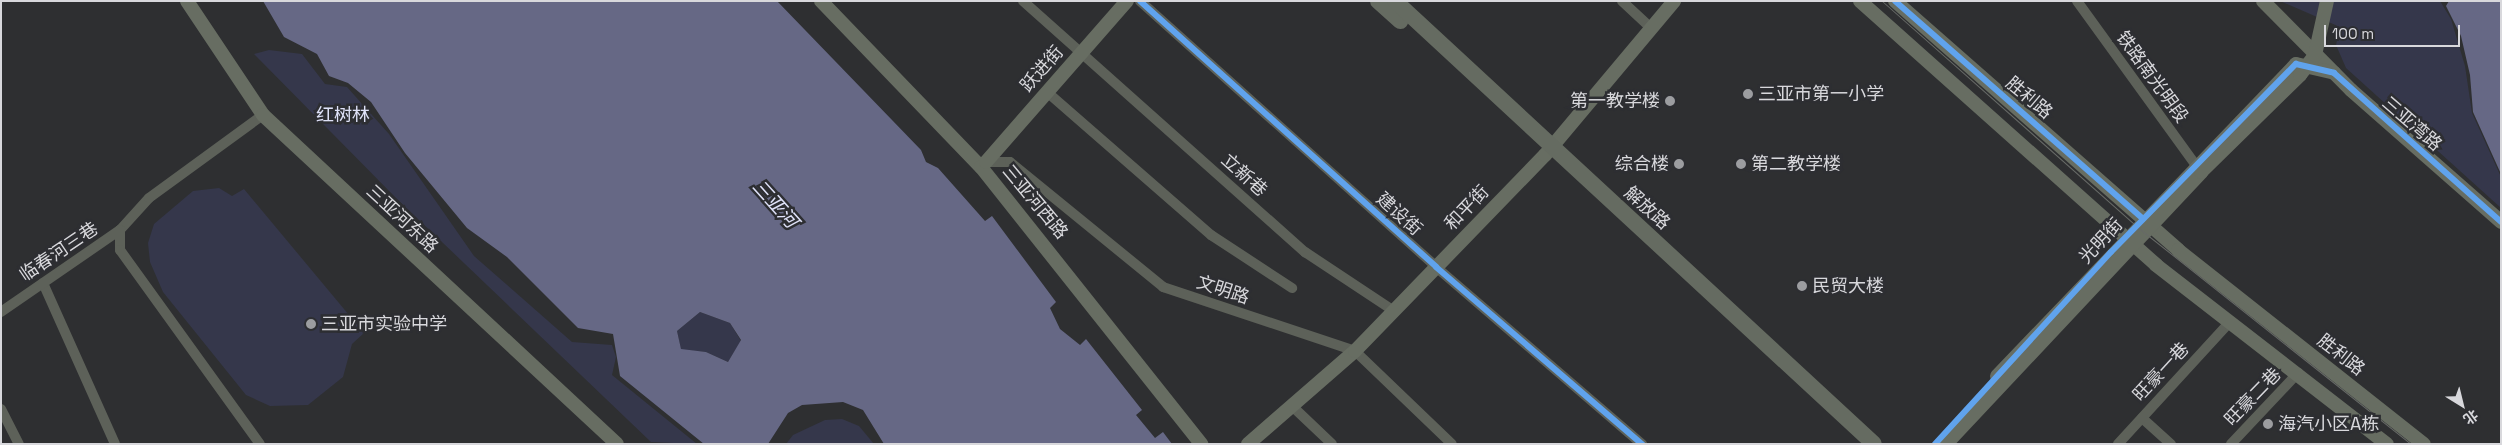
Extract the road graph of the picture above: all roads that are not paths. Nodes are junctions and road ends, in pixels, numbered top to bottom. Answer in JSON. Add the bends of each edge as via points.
{"nodes":[{"id":1,"x":187,"y":1,"type":"edge"},
{"id":2,"x":821,"y":1,"type":"edge"},
{"id":3,"x":830,"y":1,"type":"edge"},
{"id":4,"x":1023,"y":1,"type":"edge"},
{"id":5,"x":1126,"y":1,"type":"edge"},
{"id":6,"x":1140,"y":1,"type":"edge"},
{"id":7,"x":1378,"y":1,"type":"edge"},
{"id":8,"x":1395,"y":1,"type":"edge"},
{"id":9,"x":1622,"y":1,"type":"edge"},
{"id":10,"x":1674,"y":1,"type":"edge"},
{"id":11,"x":1860,"y":1,"type":"edge"},
{"id":12,"x":1895,"y":1,"type":"edge"},
{"id":13,"x":2077,"y":1,"type":"edge"},
{"id":14,"x":2263,"y":1,"type":"edge"},
{"id":15,"x":2327,"y":1,"type":"edge"},
{"id":16,"x":1651,"y":28,"type":"junction"},
{"id":17,"x":1082,"y":52,"type":"junction"},
{"id":18,"x":2306,"y":62,"type":"junction"},
{"id":19,"x":1047,"y":92,"type":"junction"},
{"id":20,"x":262,"y":115,"type":"junction"},
{"id":21,"x":1548,"y":151,"type":"junction"},
{"id":22,"x":986,"y":162,"type":"junction"},
{"id":23,"x":2198,"y":168,"type":"junction"},
{"id":24,"x":2501,"y":222,"type":"edge"},
{"id":25,"x":2147,"y":223,"type":"junction"},
{"id":26,"x":120,"y":230,"type":"junction"},
{"id":27,"x":2129,"y":241,"type":"junction"},
{"id":28,"x":1436,"y":267,"type":"junction"},
{"id":29,"x":43,"y":283,"type":"junction"},
{"id":30,"x":1292,"y":288,"type":"dead end"},
{"id":31,"x":1394,"y":311,"type":"junction"},
{"id":32,"x":1,"y":312,"type":"edge"},
{"id":33,"x":2229,"y":323,"type":"junction"},
{"id":34,"x":1356,"y":351,"type":"junction"},
{"id":35,"x":2298,"y":373,"type":"junction"},
{"id":36,"x":1292,"y":406,"type":"junction"},
{"id":37,"x":1,"y":409,"type":"edge"},
{"id":38,"x":2142,"y":418,"type":"junction"},
{"id":39,"x":19,"y":444,"type":"edge"},
{"id":40,"x":115,"y":444,"type":"edge"},
{"id":41,"x":260,"y":444,"type":"edge"},
{"id":42,"x":617,"y":444,"type":"edge"},
{"id":43,"x":1201,"y":444,"type":"edge"},
{"id":44,"x":1210,"y":444,"type":"edge"},
{"id":45,"x":1248,"y":444,"type":"edge"},
{"id":46,"x":1332,"y":444,"type":"edge"},
{"id":47,"x":1452,"y":444,"type":"edge"},
{"id":48,"x":1642,"y":444,"type":"edge"},
{"id":49,"x":1857,"y":444,"type":"edge"},
{"id":50,"x":1874,"y":444,"type":"edge"},
{"id":51,"x":1934,"y":444,"type":"edge"},
{"id":52,"x":1946,"y":444,"type":"edge"},
{"id":53,"x":2118,"y":444,"type":"edge"},
{"id":54,"x":2171,"y":444,"type":"edge"},
{"id":55,"x":2232,"y":444,"type":"edge"},
{"id":56,"x":2387,"y":444,"type":"edge"},
{"id":57,"x":2424,"y":444,"type":"edge"}],
"edges":[{"from":1,"to":20,"type":"main road","name":"三亚河东路"},
{"from":2,"to":43,"type":"main road","name":"三亚河西路","via":[[981,167]]},
{"from":3,"to":22,"type":"main road","name":"三亚河西路"},
{"from":4,"to":17,"type":"street","name":"立新巷"},
{"from":5,"to":17,"type":"main road","name":"跃进街"},
{"from":6,"to":28,"type":"street","name":"建设街"},
{"from":7,"to":21,"type":"main road","name":"解放路"},
{"from":8,"to":21,"type":"main road","name":"解放路"},
{"from":9,"to":16,"type":"street"},
{"from":10,"to":16,"type":"main road","name":"和平街"},
{"from":11,"to":27,"type":"main road"},
{"from":12,"to":25,"type":"main road","name":"胜利路"},
{"from":13,"to":23,"type":"street","name":"铁路南光明段"},
{"from":14,"to":18,"type":"main road"},
{"from":15,"to":18,"type":"main road"},
{"from":16,"to":21,"type":"main road","name":"和平街"},
{"from":17,"to":19,"type":"main road","name":"跃进街"},
{"from":17,"to":31,"type":"street","name":"立新巷","via":[[1305,252]]},
{"from":18,"to":23,"type":"main road","name":"光明街"},
{"from":18,"to":24,"type":"main road","name":"三亚湾路","via":[[2334,73]]},
{"from":19,"to":22,"type":"main road","name":"跃进街"},
{"from":19,"to":30,"type":"street","via":[[1224,246]]},
{"from":20,"to":26,"type":"street","via":[[149,198]]},
{"from":20,"to":42,"type":"main road","name":"三亚河东路"},
{"from":21,"to":28,"type":"main road","name":"和平街"},
{"from":21,"to":49,"type":"main road","name":"解放路"},
{"from":21,"to":50,"type":"main road","name":"解放路"},
{"from":22,"to":34,"type":"street","name":"文明路","via":[[1010,162],[1163,287]]},
{"from":22,"to":44,"type":"main road","name":"三亚河西路"},
{"from":23,"to":25,"type":"main road","name":"光明街"},
{"from":25,"to":27,"type":"main road","name":"光明街"},
{"from":25,"to":57,"type":"main road","name":"胜利路"},
{"from":26,"to":29,"type":"street","name":"临春河三巷"},
{"from":26,"to":41,"type":"street","name":"临春河三巷","via":[[120,250]]},
{"from":27,"to":33,"type":"main road"},
{"from":27,"to":51,"type":"main road","name":"光明街"},
{"from":27,"to":52,"type":"main road","name":"光明街"},
{"from":28,"to":31,"type":"main road","name":"和平街"},
{"from":28,"to":48,"type":"street","name":"建设街"},
{"from":29,"to":32,"type":"street","name":"临春河三巷"},
{"from":29,"to":40,"type":"street"},
{"from":31,"to":34,"type":"main road","name":"和平街"},
{"from":33,"to":35,"type":"main road"},
{"from":33,"to":38,"type":"street","name":"旺豪一巷"},
{"from":34,"to":36,"type":"main road","name":"和平街"},
{"from":34,"to":47,"type":"street","name":"文明路"},
{"from":35,"to":55,"type":"street","name":"旺豪二巷"},
{"from":35,"to":56,"type":"main road"},
{"from":36,"to":45,"type":"main road","name":"和平街"},
{"from":36,"to":46,"type":"street"},
{"from":37,"to":39,"type":"street"},
{"from":38,"to":53,"type":"street","name":"旺豪一巷"},
{"from":38,"to":54,"type":"street"}]}
